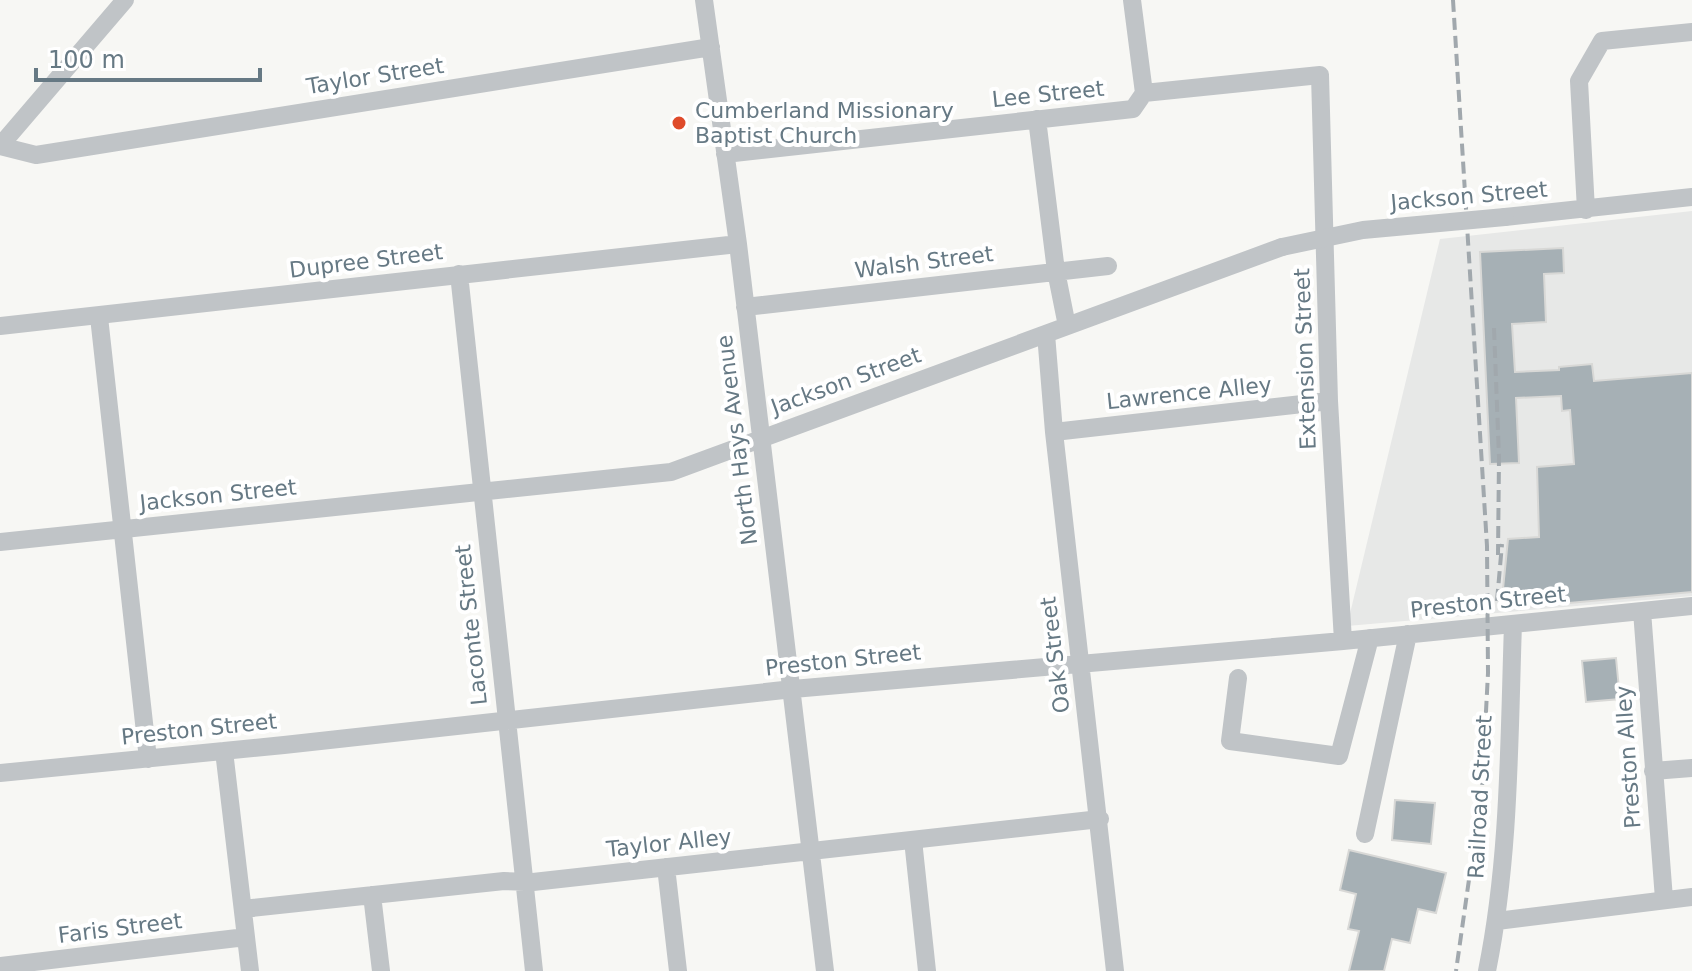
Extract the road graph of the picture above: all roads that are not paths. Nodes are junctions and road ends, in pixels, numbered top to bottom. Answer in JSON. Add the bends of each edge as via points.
{"nodes":[{"id":1,"x":125,"y":0,"type":"edge"},
{"id":2,"x":704,"y":0,"type":"edge"},
{"id":3,"x":1132,"y":0,"type":"edge"},
{"id":4,"x":1692,"y":32,"type":"edge"},
{"id":5,"x":711,"y":47,"type":"junction"},
{"id":6,"x":1320,"y":75,"type":"joint"},
{"id":7,"x":1144,"y":93,"type":"junction"},
{"id":8,"x":1037,"y":119,"type":"junction"},
{"id":9,"x":0,"y":146,"type":"edge"},
{"id":10,"x":725,"y":154,"type":"junction"},
{"id":11,"x":1692,"y":197,"type":"edge"},
{"id":12,"x":1586,"y":210,"type":"junction"},
{"id":13,"x":738,"y":244,"type":"junction"},
{"id":14,"x":1108,"y":266,"type":"dead end"},
{"id":15,"x":1056,"y":271,"type":"junction"},
{"id":16,"x":459,"y":274,"type":"junction"},
{"id":17,"x":745,"y":307,"type":"junction"},
{"id":18,"x":99,"y":317,"type":"junction"},
{"id":19,"x":0,"y":326,"type":"edge"},
{"id":20,"x":1067,"y":326,"type":"junction"},
{"id":21,"x":1046,"y":334,"type":"junction"},
{"id":22,"x":1329,"y":401,"type":"junction"},
{"id":23,"x":1054,"y":432,"type":"junction"},
{"id":24,"x":760,"y":438,"type":"junction"},
{"id":25,"x":482,"y":491,"type":"junction"},
{"id":26,"x":122,"y":529,"type":"junction"},
{"id":27,"x":0,"y":542,"type":"edge"},
{"id":28,"x":1692,"y":606,"type":"edge"},
{"id":29,"x":1642,"y":611,"type":"junction"},
{"id":30,"x":1513,"y":624,"type":"junction"},
{"id":31,"x":1408,"y":634,"type":"junction"},
{"id":32,"x":1370,"y":638,"type":"junction"},
{"id":33,"x":1343,"y":641,"type":"junction"},
{"id":34,"x":1079,"y":662,"type":"junction"},
{"id":35,"x":1238,"y":678,"type":"dead end"},
{"id":36,"x":793,"y":689,"type":"junction"},
{"id":37,"x":505,"y":721,"type":"junction"},
{"id":38,"x":224,"y":751,"type":"junction"},
{"id":39,"x":148,"y":759,"type":"junction"},
{"id":40,"x":1692,"y":768,"type":"edge"},
{"id":41,"x":1653,"y":771,"type":"junction"},
{"id":42,"x":0,"y":773,"type":"edge"},
{"id":43,"x":1100,"y":819,"type":"junction"},
{"id":44,"x":1365,"y":834,"type":"dead end"},
{"id":45,"x":913,"y":840,"type":"junction"},
{"id":46,"x":810,"y":852,"type":"junction"},
{"id":47,"x":666,"y":867,"type":"junction"},
{"id":48,"x":523,"y":882,"type":"junction"},
{"id":49,"x":372,"y":895,"type":"junction"},
{"id":50,"x":1692,"y":897,"type":"edge"},
{"id":51,"x":1664,"y":899,"type":"junction"},
{"id":52,"x":243,"y":909,"type":"junction"},
{"id":53,"x":1497,"y":921,"type":"junction"},
{"id":54,"x":246,"y":937,"type":"junction"},
{"id":55,"x":0,"y":966,"type":"edge"},
{"id":56,"x":250,"y":971,"type":"edge"},
{"id":57,"x":381,"y":971,"type":"edge"},
{"id":58,"x":534,"y":971,"type":"edge"},
{"id":59,"x":678,"y":971,"type":"edge"},
{"id":60,"x":825,"y":971,"type":"edge"},
{"id":61,"x":927,"y":971,"type":"edge"},
{"id":62,"x":1115,"y":971,"type":"edge"},
{"id":63,"x":1487,"y":971,"type":"edge"}],
"edges":[{"from":1,"to":9,"type":"street"},
{"from":2,"to":5,"type":"street","name":"North Hays Avenue"},
{"from":3,"to":7,"type":"street"},
{"from":4,"to":12,"type":"street","via":[[1602,41],[1579,81]]},
{"from":5,"to":9,"type":"street","name":"Taylor Street","via":[[36,155]]},
{"from":5,"to":10,"type":"street","name":"North Hays Avenue"},
{"from":6,"to":7,"type":"street","name":"Lee Street"},
{"from":6,"to":22,"type":"street","name":"Extension Street"},
{"from":7,"to":8,"type":"street","name":"Lee Street","via":[[1133,109]]},
{"from":8,"to":10,"type":"street","name":"Lee Street"},
{"from":8,"to":15,"type":"street"},
{"from":10,"to":13,"type":"street","name":"North Hays Avenue"},
{"from":11,"to":12,"type":"street","name":"Jackson Street"},
{"from":12,"to":20,"type":"street","name":"Jackson Street","bridge":true,"via":[[1363,230],[1282,247]]},
{"from":13,"to":16,"type":"street","name":"Dupree Street"},
{"from":13,"to":17,"type":"street","name":"North Hays Avenue"},
{"from":14,"to":15,"type":"street","name":"Walsh Street"},
{"from":15,"to":17,"type":"street","name":"Walsh Street"},
{"from":15,"to":20,"type":"street"},
{"from":16,"to":18,"type":"street","name":"Dupree Street"},
{"from":16,"to":25,"type":"street","name":"Laconte Street"},
{"from":17,"to":24,"type":"street","name":"North Hays Avenue"},
{"from":18,"to":19,"type":"street","name":"Dupree Street"},
{"from":18,"to":26,"type":"street"},
{"from":20,"to":21,"type":"street","name":"Jackson Street"},
{"from":21,"to":23,"type":"street","name":"Oak Street"},
{"from":21,"to":24,"type":"street","name":"Jackson Street"},
{"from":22,"to":23,"type":"street","name":"Lawrence Alley"},
{"from":22,"to":33,"type":"street","name":"Extension Street"},
{"from":23,"to":34,"type":"street","name":"Oak Street"},
{"from":24,"to":25,"type":"street","name":"Jackson Street","via":[[671,472]]},
{"from":24,"to":36,"type":"street","name":"North Hays Avenue"},
{"from":25,"to":26,"type":"street","name":"Jackson Street"},
{"from":25,"to":37,"type":"street","name":"Laconte Street"},
{"from":26,"to":27,"type":"street","name":"Jackson Street"},
{"from":26,"to":39,"type":"street"},
{"from":28,"to":29,"type":"street","name":"Preston Street"},
{"from":29,"to":30,"type":"street","name":"Preston Street"},
{"from":29,"to":41,"type":"street","name":"Preston Alley"},
{"from":30,"to":31,"type":"street","name":"Preston Street"},
{"from":30,"to":53,"type":"street","name":"Railroad Street"},
{"from":31,"to":32,"type":"street","name":"Preston Street"},
{"from":31,"to":44,"type":"street"},
{"from":32,"to":33,"type":"street","name":"Preston Street"},
{"from":32,"to":35,"type":"street","via":[[1339,756],[1230,741]]},
{"from":33,"to":34,"type":"street","name":"Preston Street"},
{"from":34,"to":36,"type":"street","name":"Preston Street"},
{"from":34,"to":43,"type":"street","name":"Oak Street"},
{"from":36,"to":37,"type":"street","name":"Preston Street"},
{"from":36,"to":46,"type":"street","name":"North Hays Avenue"},
{"from":37,"to":38,"type":"street","name":"Preston Street"},
{"from":37,"to":48,"type":"street","name":"Laconte Street"},
{"from":38,"to":39,"type":"street","name":"Preston Street"},
{"from":38,"to":52,"type":"street"},
{"from":39,"to":42,"type":"street","name":"Preston Street"},
{"from":40,"to":41,"type":"street"},
{"from":41,"to":51,"type":"street","name":"Preston Alley"},
{"from":43,"to":45,"type":"street","name":"Taylor Alley"},
{"from":43,"to":62,"type":"street","name":"Oak Street"},
{"from":45,"to":46,"type":"street","name":"Taylor Alley"},
{"from":45,"to":61,"type":"street"},
{"from":46,"to":47,"type":"street","name":"Taylor Alley"},
{"from":46,"to":60,"type":"street","name":"North Hays Avenue"},
{"from":47,"to":48,"type":"street","name":"Taylor Alley"},
{"from":47,"to":59,"type":"street"},
{"from":48,"to":49,"type":"street","name":"Taylor Alley"},
{"from":48,"to":58,"type":"street","name":"Laconte Street"},
{"from":49,"to":52,"type":"street","name":"Taylor Alley"},
{"from":49,"to":57,"type":"street"},
{"from":50,"to":51,"type":"street"},
{"from":51,"to":53,"type":"street"},
{"from":52,"to":54,"type":"street"},
{"from":53,"to":63,"type":"street","name":"Railroad Street"},
{"from":54,"to":55,"type":"street","name":"Faris Street"},
{"from":54,"to":56,"type":"street"}]}
